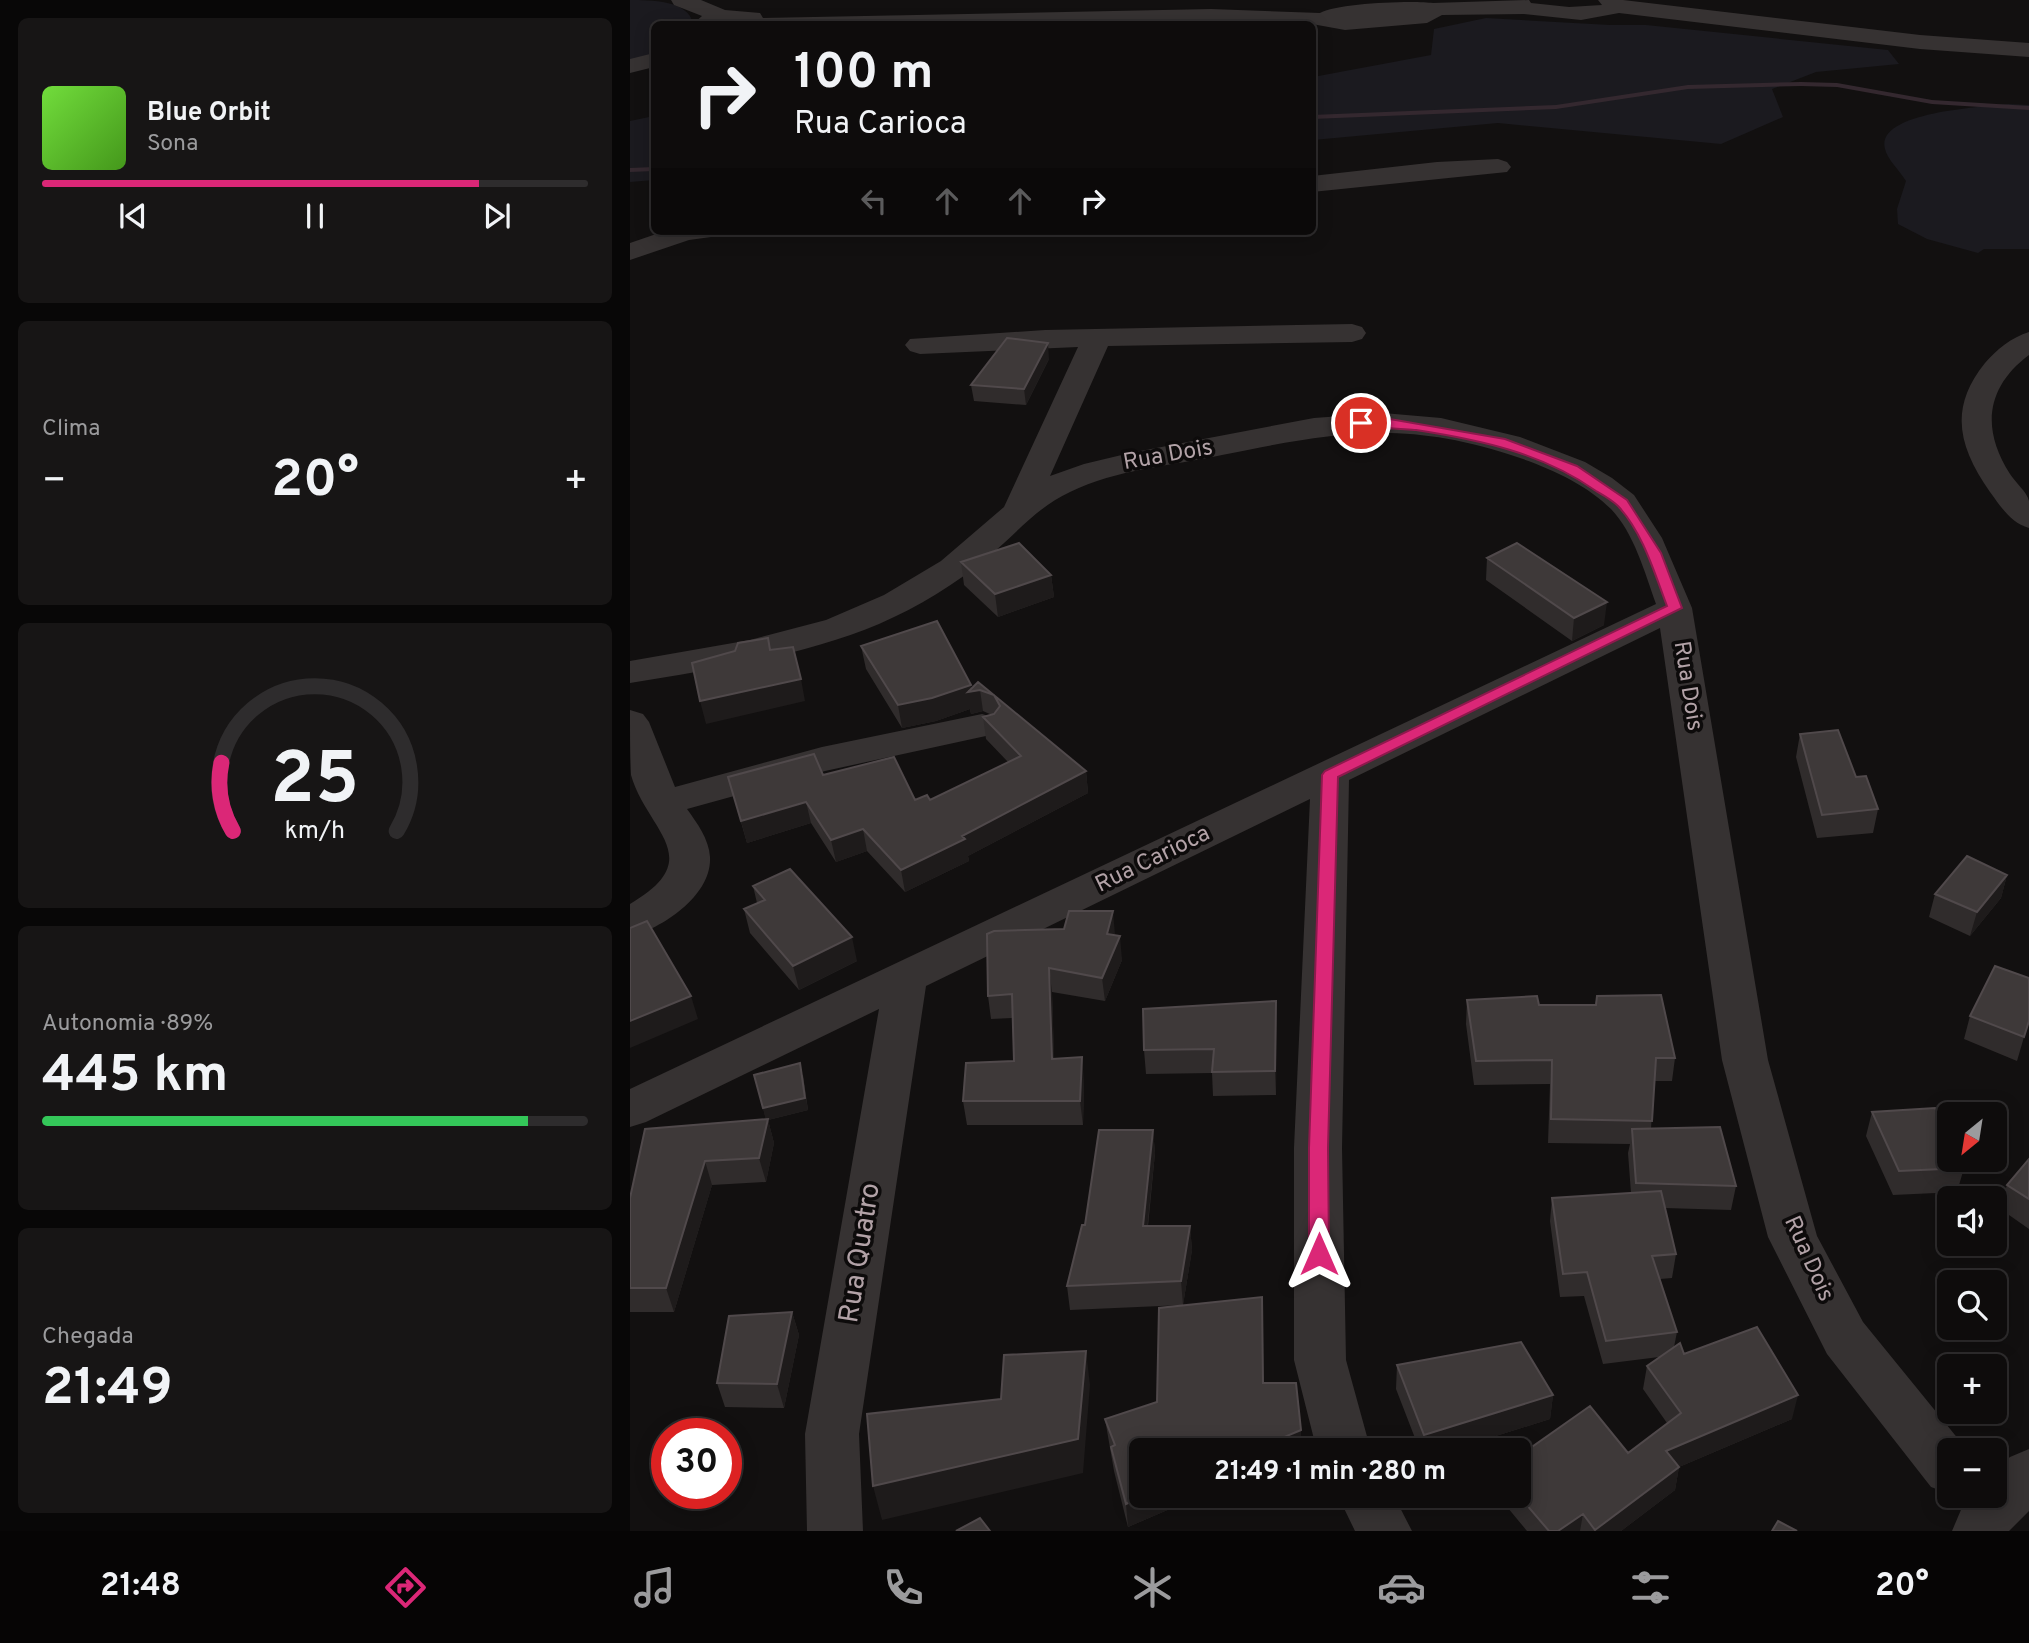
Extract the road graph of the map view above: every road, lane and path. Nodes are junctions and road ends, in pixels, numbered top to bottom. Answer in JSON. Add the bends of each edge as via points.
{"nodes":[{"id":1,"x":681,"y":0,"type":"edge"},
{"id":2,"x":1612,"y":3,"type":"edge"},
{"id":3,"x":1520,"y":4,"type":"edge"},
{"id":4,"x":713,"y":21,"type":"edge"},
{"id":5,"x":754,"y":21,"type":"edge"},
{"id":6,"x":932,"y":21,"type":"edge"},
{"id":7,"x":2029,"y":50,"type":"edge"},
{"id":8,"x":651,"y":61,"type":"edge"},
{"id":9,"x":630,"y":66,"type":"edge"},
{"id":10,"x":1498,"y":167,"type":"dead end"},
{"id":11,"x":1316,"y":184,"type":"edge"},
{"id":12,"x":679,"y":235,"type":"edge"},
{"id":13,"x":630,"y":252,"type":"edge"},
{"id":14,"x":1352,"y":333,"type":"dead end"},
{"id":15,"x":1097,"y":338,"type":"junction"},
{"id":16,"x":2029,"y":341,"type":"edge"},
{"id":17,"x":920,"y":345,"type":"dead end"},
{"id":18,"x":1018,"y":512,"type":"junction"},
{"id":19,"x":2029,"y":518,"type":"edge"},
{"id":20,"x":1675,"y":608,"type":"junction"},
{"id":21,"x":630,"y":672,"type":"edge"},
{"id":22,"x":630,"y":722,"type":"edge"},
{"id":23,"x":982,"y":726,"type":"edge"},
{"id":24,"x":1330,"y":775,"type":"junction"},
{"id":25,"x":662,"y":803,"type":"junction"},
{"id":26,"x":630,"y":922,"type":"edge"},
{"id":27,"x":906,"y":976,"type":"junction"},
{"id":28,"x":630,"y":1109,"type":"edge"},
{"id":29,"x":1341,"y":1438,"type":"edge"},
{"id":30,"x":1937,"y":1454,"type":"edge"},
{"id":31,"x":2029,"y":1474,"type":"edge"},
{"id":32,"x":1372,"y":1508,"type":"edge"},
{"id":33,"x":1985,"y":1519,"type":"edge"},
{"id":34,"x":835,"y":1531,"type":"edge"},
{"id":35,"x":1384,"y":1531,"type":"edge"}],
"edges":[{"from":1,"to":4,"type":"street"},
{"from":2,"to":3,"type":"street","via":[[1609,10],[1597,12]]},
{"from":2,"to":7,"type":"street","via":[[1920,42]]},
{"from":3,"to":6,"type":"street","via":[[1417,6],[1335,13],[1329,20],[1211,16]]},
{"from":4,"to":5,"type":"street","via":[[744,16]]},
{"from":8,"to":9,"type":"street"},
{"from":10,"to":11,"type":"street"},
{"from":12,"to":13,"type":"street"},
{"from":14,"to":15,"type":"street"},
{"from":15,"to":17,"type":"street"},
{"from":15,"to":18,"type":"street"},
{"from":16,"to":19,"type":"street","via":[[1999,363],[1987,379],[1975,414],[1976,434],[1987,465]]},
{"from":18,"to":20,"type":"street","name":"Rua Dois","via":[[1034,497],[1098,469],[1338,425],[1384,422],[1428,426],[1505,443],[1572,468],[1599,485],[1623,503],[1654,553]]},
{"from":18,"to":21,"type":"street","name":"Rua Dois","via":[[977,550],[915,593],[864,617],[769,648]]},
{"from":20,"to":24,"type":"street","name":"Rua Carioca"},
{"from":20,"to":30,"type":"street","name":"Rua Dois","via":[[1745,1060],[1793,1237],[1845,1338]]},
{"from":22,"to":25,"type":"street"},
{"from":23,"to":25,"type":"street","via":[[822,759]]},
{"from":24,"to":27,"type":"street","name":"Rua Carioca"},
{"from":24,"to":29,"type":"street","via":[[1318,1148],[1320,1360]]},
{"from":25,"to":26,"type":"street","via":[[689,846],[689,868],[666,900]]},
{"from":27,"to":28,"type":"street","name":"Rua Carioca"},
{"from":27,"to":34,"type":"street","name":"Rua Quatro","via":[[832,1434]]},
{"from":31,"to":33,"type":"street"},
{"from":32,"to":35,"type":"street"}]}
